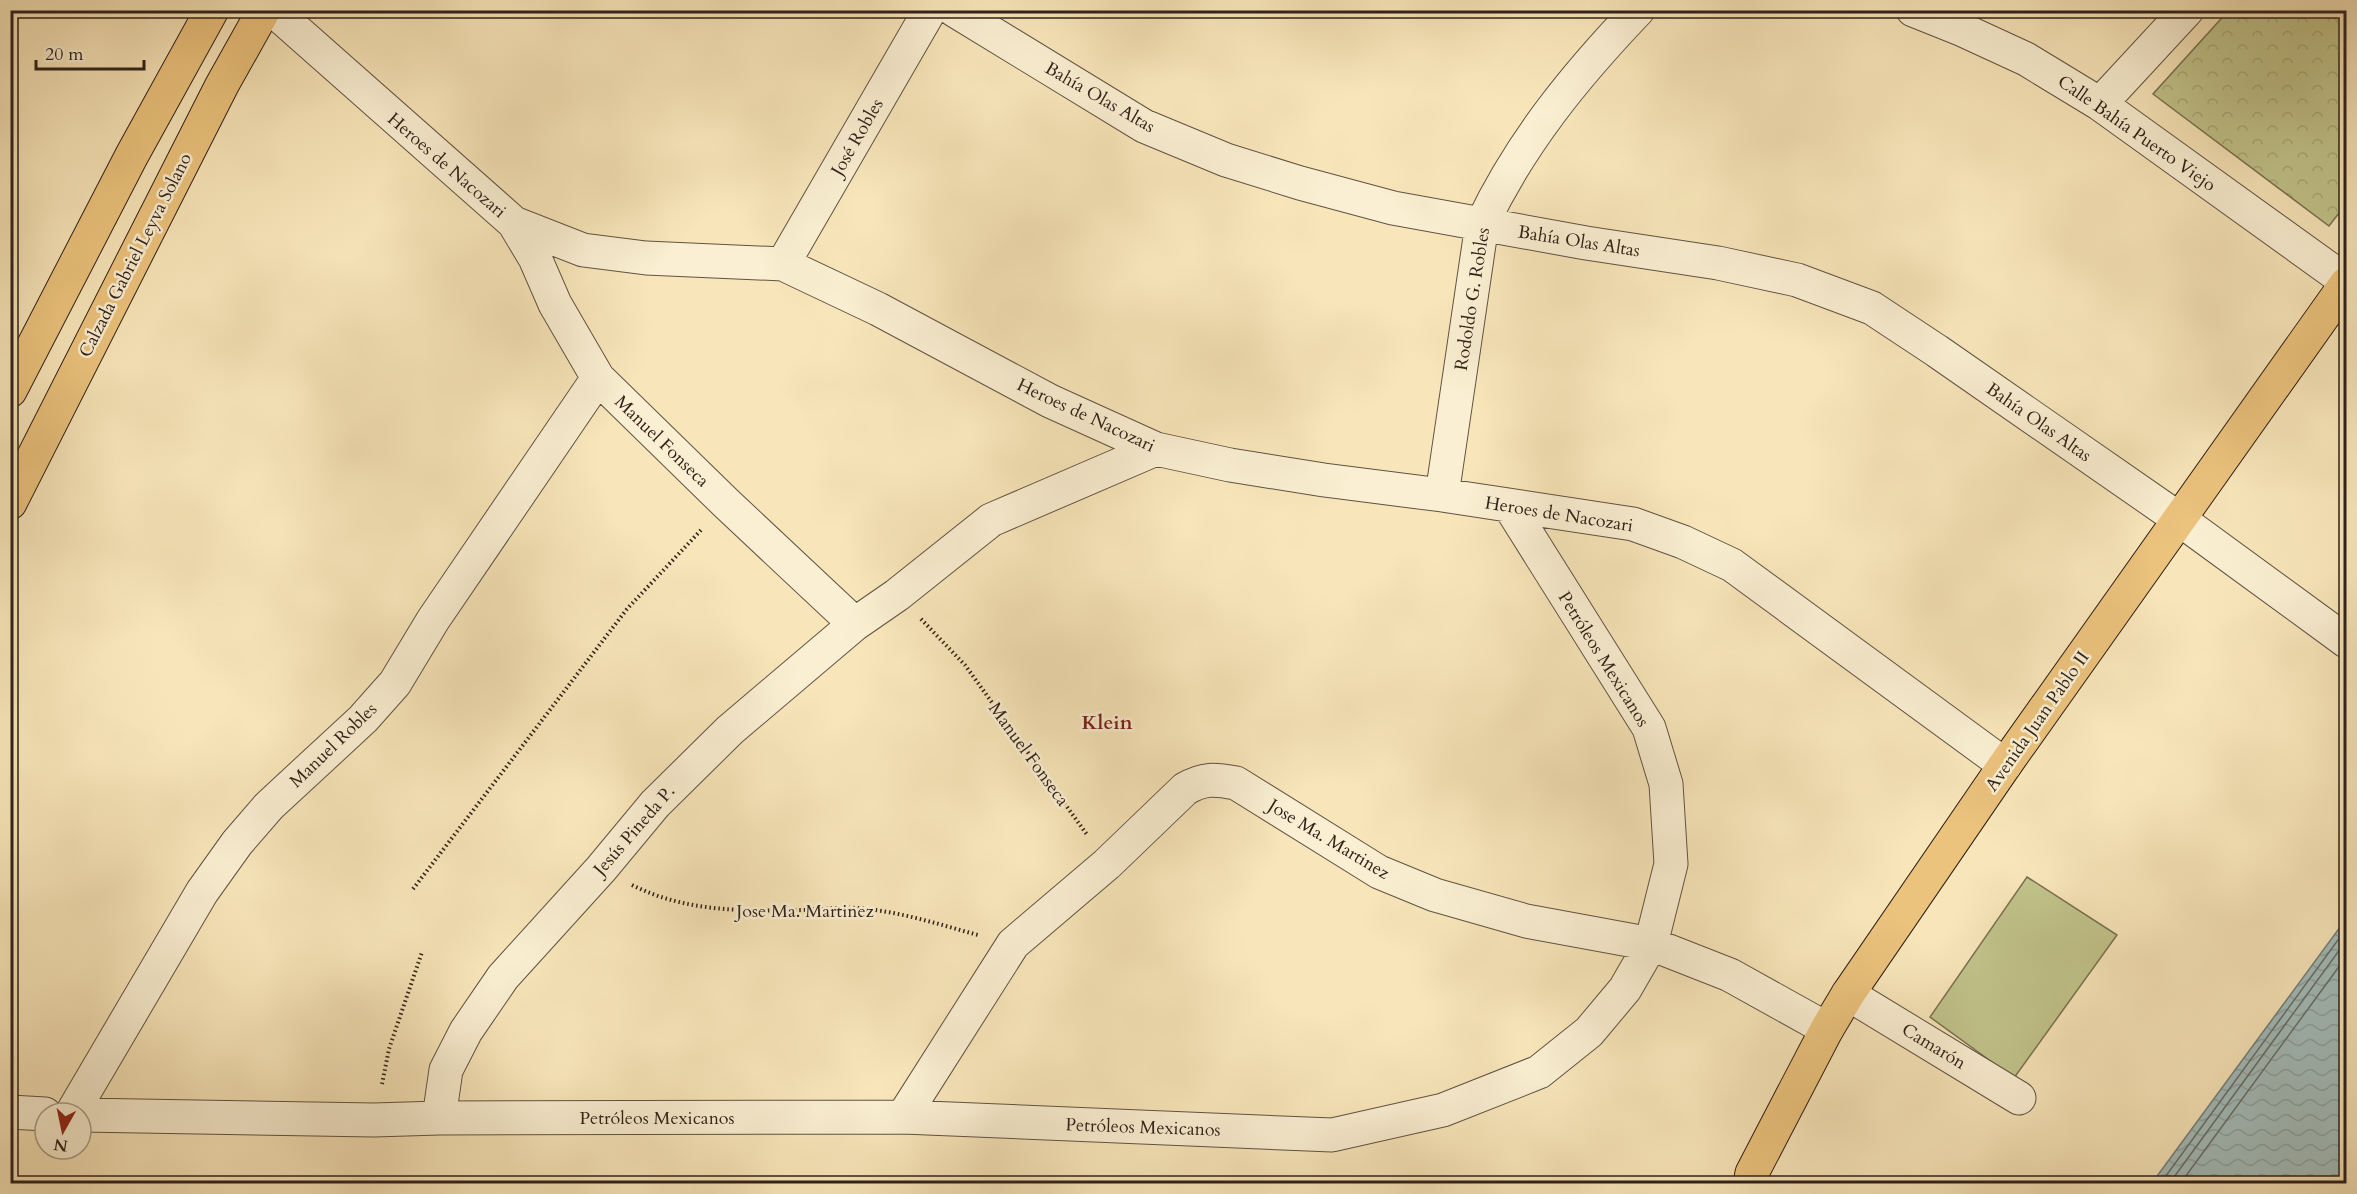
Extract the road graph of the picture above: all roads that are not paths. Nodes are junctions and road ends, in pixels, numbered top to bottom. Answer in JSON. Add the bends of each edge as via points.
{"nodes":[{"id":1,"x":212,"y":10,"type":"edge"},
{"id":2,"x":264,"y":10,"type":"edge"},
{"id":3,"x":273,"y":10,"type":"edge"},
{"id":4,"x":930,"y":10,"type":"edge"},
{"id":5,"x":954,"y":10,"type":"edge"},
{"id":6,"x":1638,"y":10,"type":"edge"},
{"id":7,"x":1914,"y":10,"type":"edge"},
{"id":8,"x":2187,"y":10,"type":"edge"},
{"id":9,"x":2100,"y":104,"type":"junction"},
{"id":10,"x":514,"y":223,"type":"junction"},
{"id":11,"x":1482,"y":224,"type":"junction"},
{"id":12,"x":783,"y":264,"type":"junction"},
{"id":13,"x":2346,"y":283,"type":"edge"},
{"id":14,"x":598,"y":378,"type":"junction"},
{"id":15,"x":10,"y":391,"type":"edge"},
{"id":16,"x":1156,"y":449,"type":"junction"},
{"id":17,"x":1442,"y":495,"type":"junction"},
{"id":18,"x":10,"y":502,"type":"edge"},
{"id":19,"x":1509,"y":505,"type":"junction"},
{"id":20,"x":2178,"y":519,"type":"junction"},
{"id":21,"x":855,"y":624,"type":"junction"},
{"id":22,"x":2346,"y":641,"type":"edge"},
{"id":23,"x":2006,"y":765,"type":"junction"},
{"id":24,"x":1651,"y":944,"type":"junction"},
{"id":25,"x":1848,"y":994,"type":"junction"},
{"id":26,"x":1827,"y":1029,"type":"junction"},
{"id":27,"x":2019,"y":1098,"type":"dead end"},
{"id":28,"x":79,"y":1101,"type":"edge"},
{"id":29,"x":10,"y":1112,"type":"edge"},
{"id":30,"x":33,"y":1113,"type":"edge"},
{"id":31,"x":93,"y":1115,"type":"edge"},
{"id":32,"x":903,"y":1117,"type":"junction"},
{"id":33,"x":439,"y":1118,"type":"junction"},
{"id":34,"x":1748,"y":1180,"type":"edge"}],
"edges":[{"from":1,"to":15,"type":"main road"},
{"from":2,"to":18,"type":"main road","name":"Calzada Gabriel Leyva Solano"},
{"from":3,"to":10,"type":"street","name":"Heroes de Nacozari"},
{"from":4,"to":12,"type":"street","name":"José Robles"},
{"from":5,"to":11,"type":"street","name":"Bahía Olas Altas","via":[[1144,126],[1226,160],[1394,208]]},
{"from":6,"to":11,"type":"street","name":"Rodoldo G. Robles","via":[[1545,116],[1501,184]]},
{"from":7,"to":9,"type":"street","name":"Calle Bahía Puerto Viejo","via":[[2026,59]]},
{"from":8,"to":9,"type":"street"},
{"from":9,"to":13,"type":"street","name":"Calle Bahía Puerto Viejo"},
{"from":10,"to":12,"type":"street","name":"Heroes de Nacozari","via":[[583,250],[646,258]]},
{"from":10,"to":14,"type":"street","name":"Manuel Fonseca"},
{"from":11,"to":17,"type":"street","name":"Rodoldo G. Robles"},
{"from":11,"to":20,"type":"street","name":"Bahía Olas Altas","via":[[1797,280],[1872,308]]},
{"from":12,"to":16,"type":"street","name":"Heroes de Nacozari","via":[[878,309],[1050,401]]},
{"from":13,"to":20,"type":"main road","name":"Avenida Juan Pablo II"},
{"from":14,"to":21,"type":"street","name":"Manuel Fonseca"},
{"from":14,"to":28,"type":"street","name":"Manuel Robles","via":[[395,683],[363,719],[269,806],[225,859]]},
{"from":16,"to":17,"type":"street","name":"Heroes de Nacozari","via":[[1242,467]]},
{"from":16,"to":21,"type":"street","name":"Jesús Pineda P.","via":[[991,520]]},
{"from":17,"to":19,"type":"street","name":"Heroes de Nacozari"},
{"from":19,"to":23,"type":"street","name":"Heroes de Nacozari","via":[[1633,524],[1732,566]]},
{"from":19,"to":24,"type":"street","name":"Petróleos Mexicanos","via":[[1648,728],[1666,784],[1671,864]]},
{"from":20,"to":22,"type":"street","name":"Bahía Olas Altas"},
{"from":20,"to":23,"type":"main road","name":"Avenida Juan Pablo II"},
{"from":21,"to":33,"type":"street","name":"Jesús Pineda P.","via":[[730,730],[655,804],[503,977],[466,1031],[446,1070]]},
{"from":23,"to":25,"type":"main road","name":"Avenida Juan Pablo II"},
{"from":24,"to":26,"type":"street","name":"Jose Ma. Martinez","via":[[1730,975]]},
{"from":24,"to":32,"type":"street","name":"Petróleos Mexicanos","via":[[1625,989],[1589,1032],[1539,1072],[1443,1110],[1332,1135]]},
{"from":24,"to":32,"type":"street","name":"Jose Ma. Martinez","via":[[1526,921],[1436,895],[1379,872],[1236,783],[1215,779],[1197,782],[1013,944]]},
{"from":25,"to":26,"type":"main road","name":"Avenida Juan Pablo II"},
{"from":25,"to":27,"type":"street","name":"Camarón"},
{"from":26,"to":34,"type":"main road","name":"Avenida Juan Pablo II"},
{"from":29,"to":30,"type":"street"},
{"from":31,"to":33,"type":"street","name":"Petróleos Mexicanos"},
{"from":32,"to":33,"type":"street","name":"Petróleos Mexicanos"}]}
